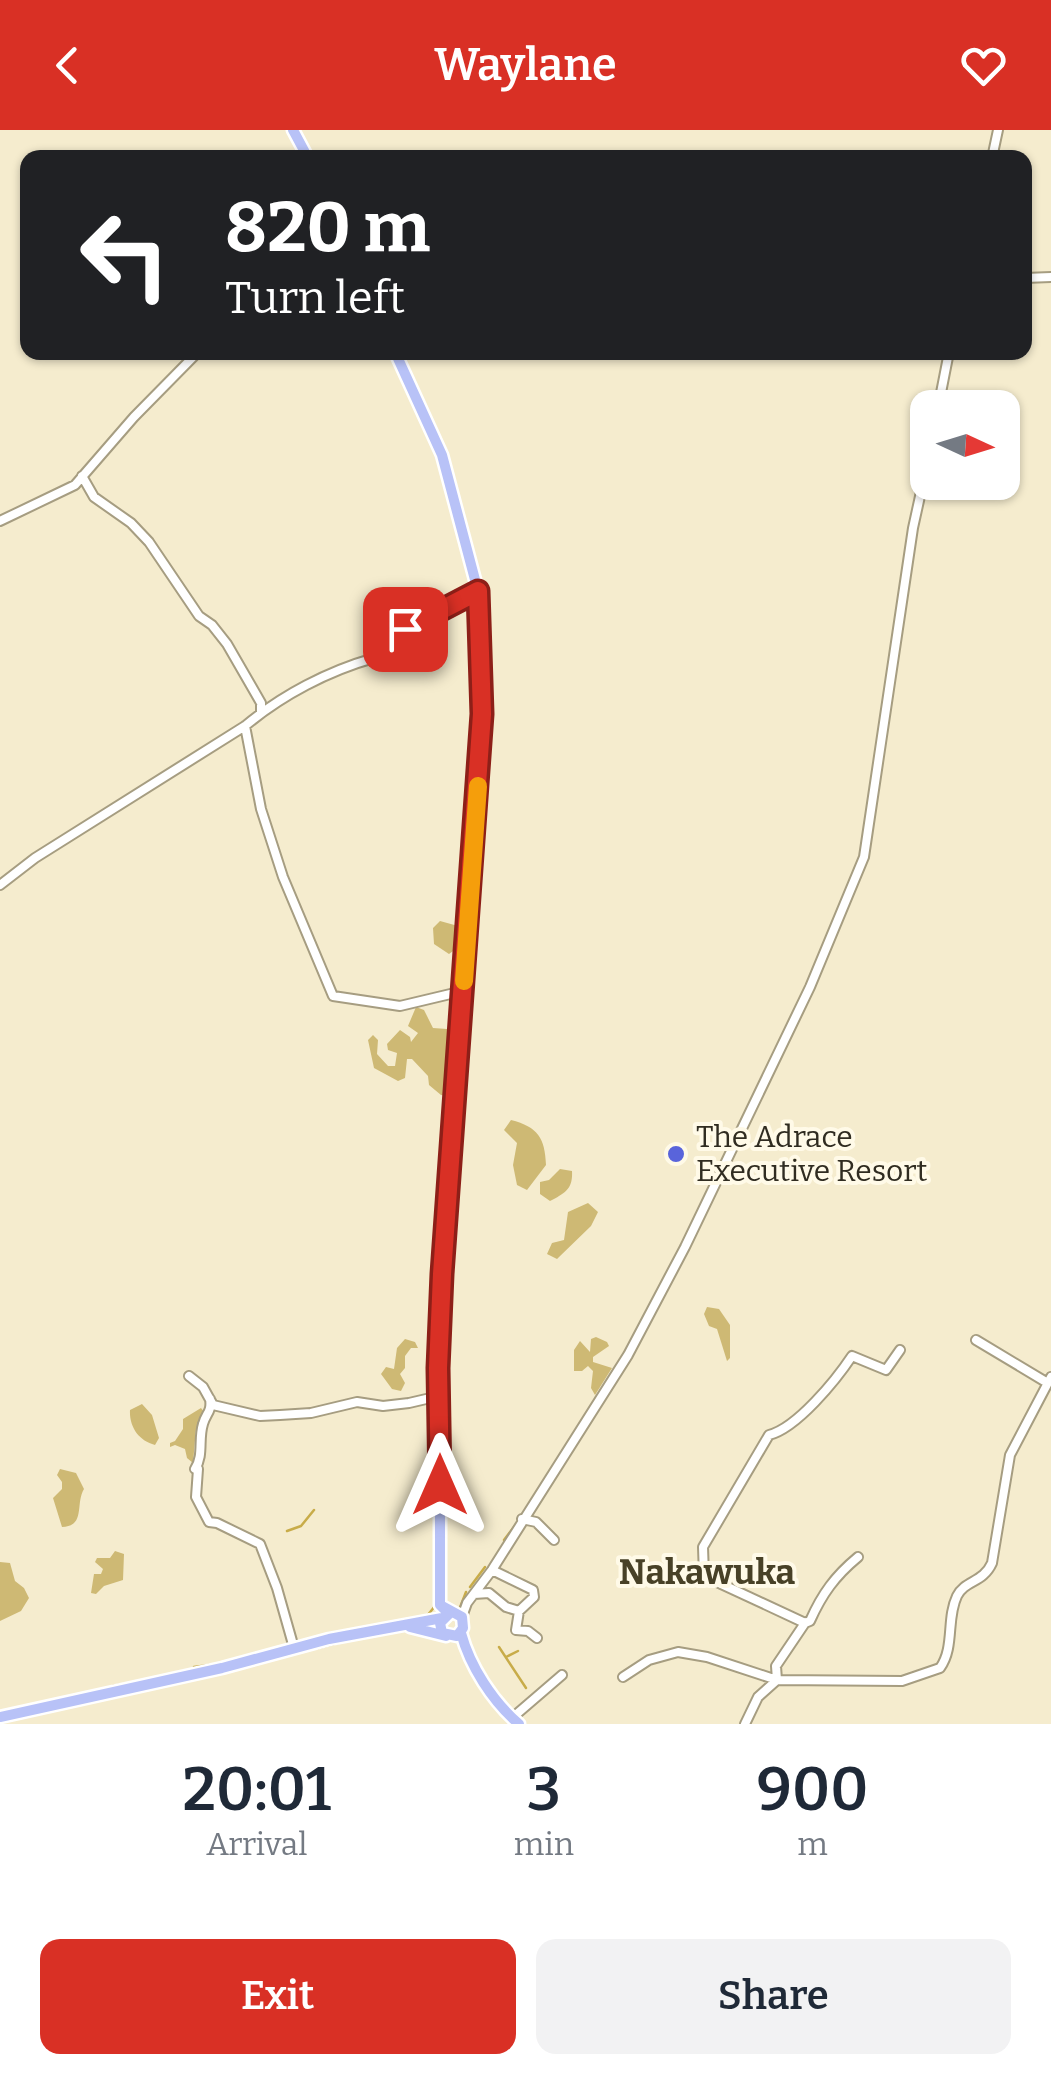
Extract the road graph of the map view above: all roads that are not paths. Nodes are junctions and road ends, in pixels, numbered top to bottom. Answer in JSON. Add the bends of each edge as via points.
{"nodes":[{"id":1,"x":191,"y":360,"type":"edge"},
{"id":2,"x":399,"y":360,"type":"edge"},
{"id":3,"x":948,"y":360,"type":"edge"},
{"id":4,"x":942,"y":390,"type":"edge"},
{"id":5,"x":82,"y":476,"type":"junction"},
{"id":6,"x":920,"y":500,"type":"edge"},
{"id":7,"x":0,"y":521,"type":"edge"},
{"id":8,"x":478,"y":591,"type":"junction"},
{"id":9,"x":261,"y":713,"type":"junction"},
{"id":10,"x":246,"y":726,"type":"junction"},
{"id":11,"x":0,"y":884,"type":"edge"},
{"id":12,"x":463,"y":991,"type":"junction"},
{"id":13,"x":976,"y":1340,"type":"dead end"},
{"id":14,"x":900,"y":1350,"type":"dead end"},
{"id":15,"x":190,"y":1376,"type":"dead end"},
{"id":16,"x":1048,"y":1386,"type":"edge"},
{"id":17,"x":438,"y":1396,"type":"junction"},
{"id":18,"x":210,"y":1399,"type":"junction"},
{"id":19,"x":522,"y":1519,"type":"junction"},
{"id":20,"x":554,"y":1540,"type":"dead end"},
{"id":21,"x":858,"y":1557,"type":"dead end"},
{"id":22,"x":492,"y":1570,"type":"junction"},
{"id":23,"x":474,"y":1594,"type":"junction"},
{"id":24,"x":440,"y":1605,"type":"junction"},
{"id":25,"x":519,"y":1611,"type":"junction"},
{"id":26,"x":462,"y":1617,"type":"junction"},
{"id":27,"x":442,"y":1618,"type":"junction"},
{"id":28,"x":805,"y":1623,"type":"junction"},
{"id":29,"x":405,"y":1625,"type":"junction"},
{"id":30,"x":453,"y":1635,"type":"junction"},
{"id":31,"x":537,"y":1638,"type":"dead end"},
{"id":32,"x":294,"y":1648,"type":"junction"},
{"id":33,"x":562,"y":1675,"type":"dead end"},
{"id":34,"x":623,"y":1677,"type":"dead end"},
{"id":35,"x":778,"y":1680,"type":"junction"},
{"id":36,"x":0,"y":1716,"type":"edge"},
{"id":37,"x":515,"y":1721,"type":"edge"},
{"id":38,"x":745,"y":1724,"type":"edge"}],
"edges":[{"from":1,"to":5,"type":"street"},
{"from":2,"to":8,"type":"main road","via":[[442,455]]},
{"from":3,"to":4,"type":"street"},
{"from":5,"to":7,"type":"street","via":[[61,494]]},
{"from":5,"to":9,"type":"street","via":[[94,497],[149,542],[198,616],[227,644]]},
{"from":6,"to":19,"type":"street","via":[[864,858],[685,1247],[628,1355]]},
{"from":8,"to":9,"type":"street","via":[[378,644],[374,658],[338,668]]},
{"from":8,"to":12,"type":"main road","via":[[482,714]]},
{"from":9,"to":10,"type":"street"},
{"from":10,"to":11,"type":"street"},
{"from":10,"to":12,"type":"street","via":[[282,876],[333,996],[400,1006]]},
{"from":12,"to":17,"type":"main road"},
{"from":13,"to":16,"type":"street"},
{"from":14,"to":28,"type":"street","via":[[886,1370],[852,1356],[789,1426],[769,1435],[703,1548],[704,1576]]},
{"from":15,"to":18,"type":"street"},
{"from":16,"to":35,"type":"street","via":[[1010,1455],[992,1563],[958,1596],[940,1668],[902,1681]]},
{"from":17,"to":18,"type":"street","via":[[260,1416]]},
{"from":17,"to":24,"type":"main road"},
{"from":18,"to":32,"type":"street","via":[[195,1468],[196,1497],[209,1522],[260,1544]]},
{"from":19,"to":20,"type":"street","via":[[536,1522]]},
{"from":19,"to":22,"type":"street"},
{"from":21,"to":28,"type":"street"},
{"from":22,"to":23,"type":"street"},
{"from":22,"to":25,"type":"street","via":[[532,1590],[534,1597]]},
{"from":23,"to":25,"type":"street","via":[[488,1593]]},
{"from":23,"to":26,"type":"street"},
{"from":24,"to":26,"type":"main road"},
{"from":24,"to":27,"type":"main road","via":[[448,1614]]},
{"from":25,"to":31,"type":"street","via":[[516,1630]]},
{"from":26,"to":30,"type":"main road"},
{"from":27,"to":29,"type":"main road"},
{"from":27,"to":30,"type":"main road","via":[[440,1628]]},
{"from":28,"to":35,"type":"street","via":[[776,1666]]},
{"from":29,"to":30,"type":"main road"},
{"from":29,"to":32,"type":"main road"},
{"from":30,"to":37,"type":"main road"},
{"from":32,"to":36,"type":"main road"},
{"from":33,"to":37,"type":"street"},
{"from":34,"to":35,"type":"street","via":[[678,1652]]},
{"from":35,"to":38,"type":"street","via":[[758,1697]]}]}
